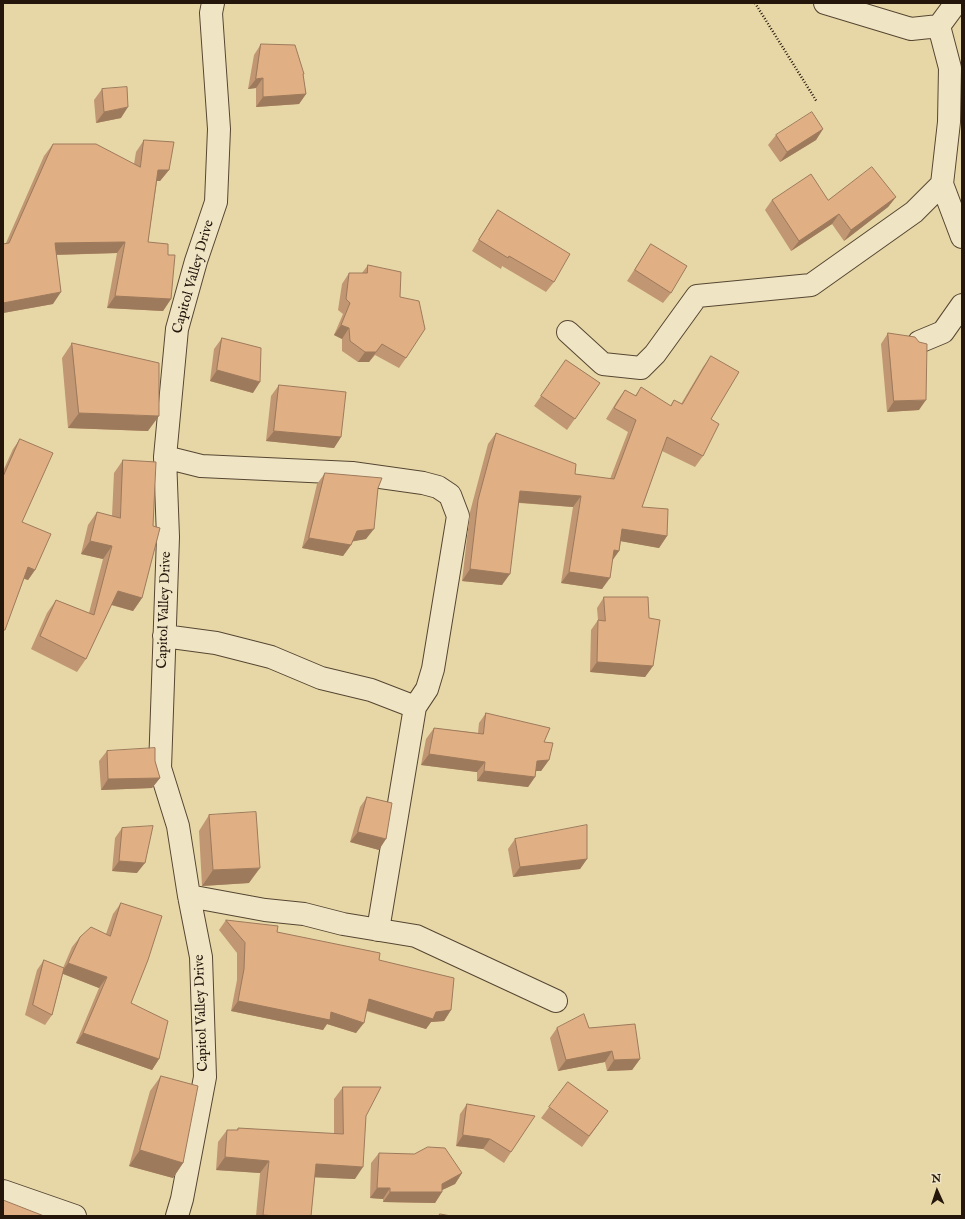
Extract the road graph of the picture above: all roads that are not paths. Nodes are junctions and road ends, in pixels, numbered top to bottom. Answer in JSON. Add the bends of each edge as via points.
{"nodes":[{"id":1,"x":213,"y":3,"type":"edge"},
{"id":2,"x":825,"y":3,"type":"edge"},
{"id":3,"x":956,"y":3,"type":"edge"},
{"id":4,"x":939,"y":26,"type":"junction"},
{"id":5,"x":942,"y":184,"type":"junction"},
{"id":6,"x":962,"y":237,"type":"edge"},
{"id":7,"x":962,"y":306,"type":"edge"},
{"id":8,"x":568,"y":332,"type":"dead end"},
{"id":9,"x":919,"y":342,"type":"edge"},
{"id":10,"x":165,"y":457,"type":"junction"},
{"id":11,"x":164,"y":636,"type":"junction"},
{"id":12,"x":415,"y":706,"type":"junction"},
{"id":13,"x":189,"y":896,"type":"junction"},
{"id":14,"x":378,"y":930,"type":"junction"},
{"id":15,"x":556,"y":1002,"type":"dead end"},
{"id":16,"x":3,"y":1191,"type":"edge"},
{"id":17,"x":75,"y":1216,"type":"edge"},
{"id":18,"x":176,"y":1216,"type":"edge"}],
"edges":[{"from":1,"to":10,"type":"street","name":"Capitol Valley Drive","via":[[211,13],[219,129],[216,202],[177,329]]},
{"from":2,"to":4,"type":"street","via":[[911,29]]},
{"from":3,"to":4,"type":"street"},
{"from":4,"to":5,"type":"street","via":[[950,68],[949,122]]},
{"from":5,"to":6,"type":"street"},
{"from":5,"to":8,"type":"street","via":[[914,212],[811,285],[697,296],[655,354],[641,368],[603,364]]},
{"from":7,"to":9,"type":"street","via":[[943,332]]},
{"from":10,"to":11,"type":"street","name":"Capitol Valley Drive","via":[[168,537]]},
{"from":10,"to":12,"type":"street","via":[[201,466],[352,473],[423,483],[438,487],[450,495],[458,516],[441,626],[427,689]]},
{"from":11,"to":12,"type":"street","via":[[216,643],[271,657],[321,678],[371,690]]},
{"from":11,"to":13,"type":"street","name":"Capitol Valley Drive","via":[[160,768],[178,826]]},
{"from":12,"to":14,"type":"street"},
{"from":13,"to":14,"type":"street","via":[[265,910],[304,914]]},
{"from":13,"to":18,"type":"street","name":"Capitol Valley Drive","via":[[202,958],[205,1077],[182,1199]]},
{"from":14,"to":15,"type":"street","via":[[416,936]]},
{"from":16,"to":17,"type":"street"}]}
